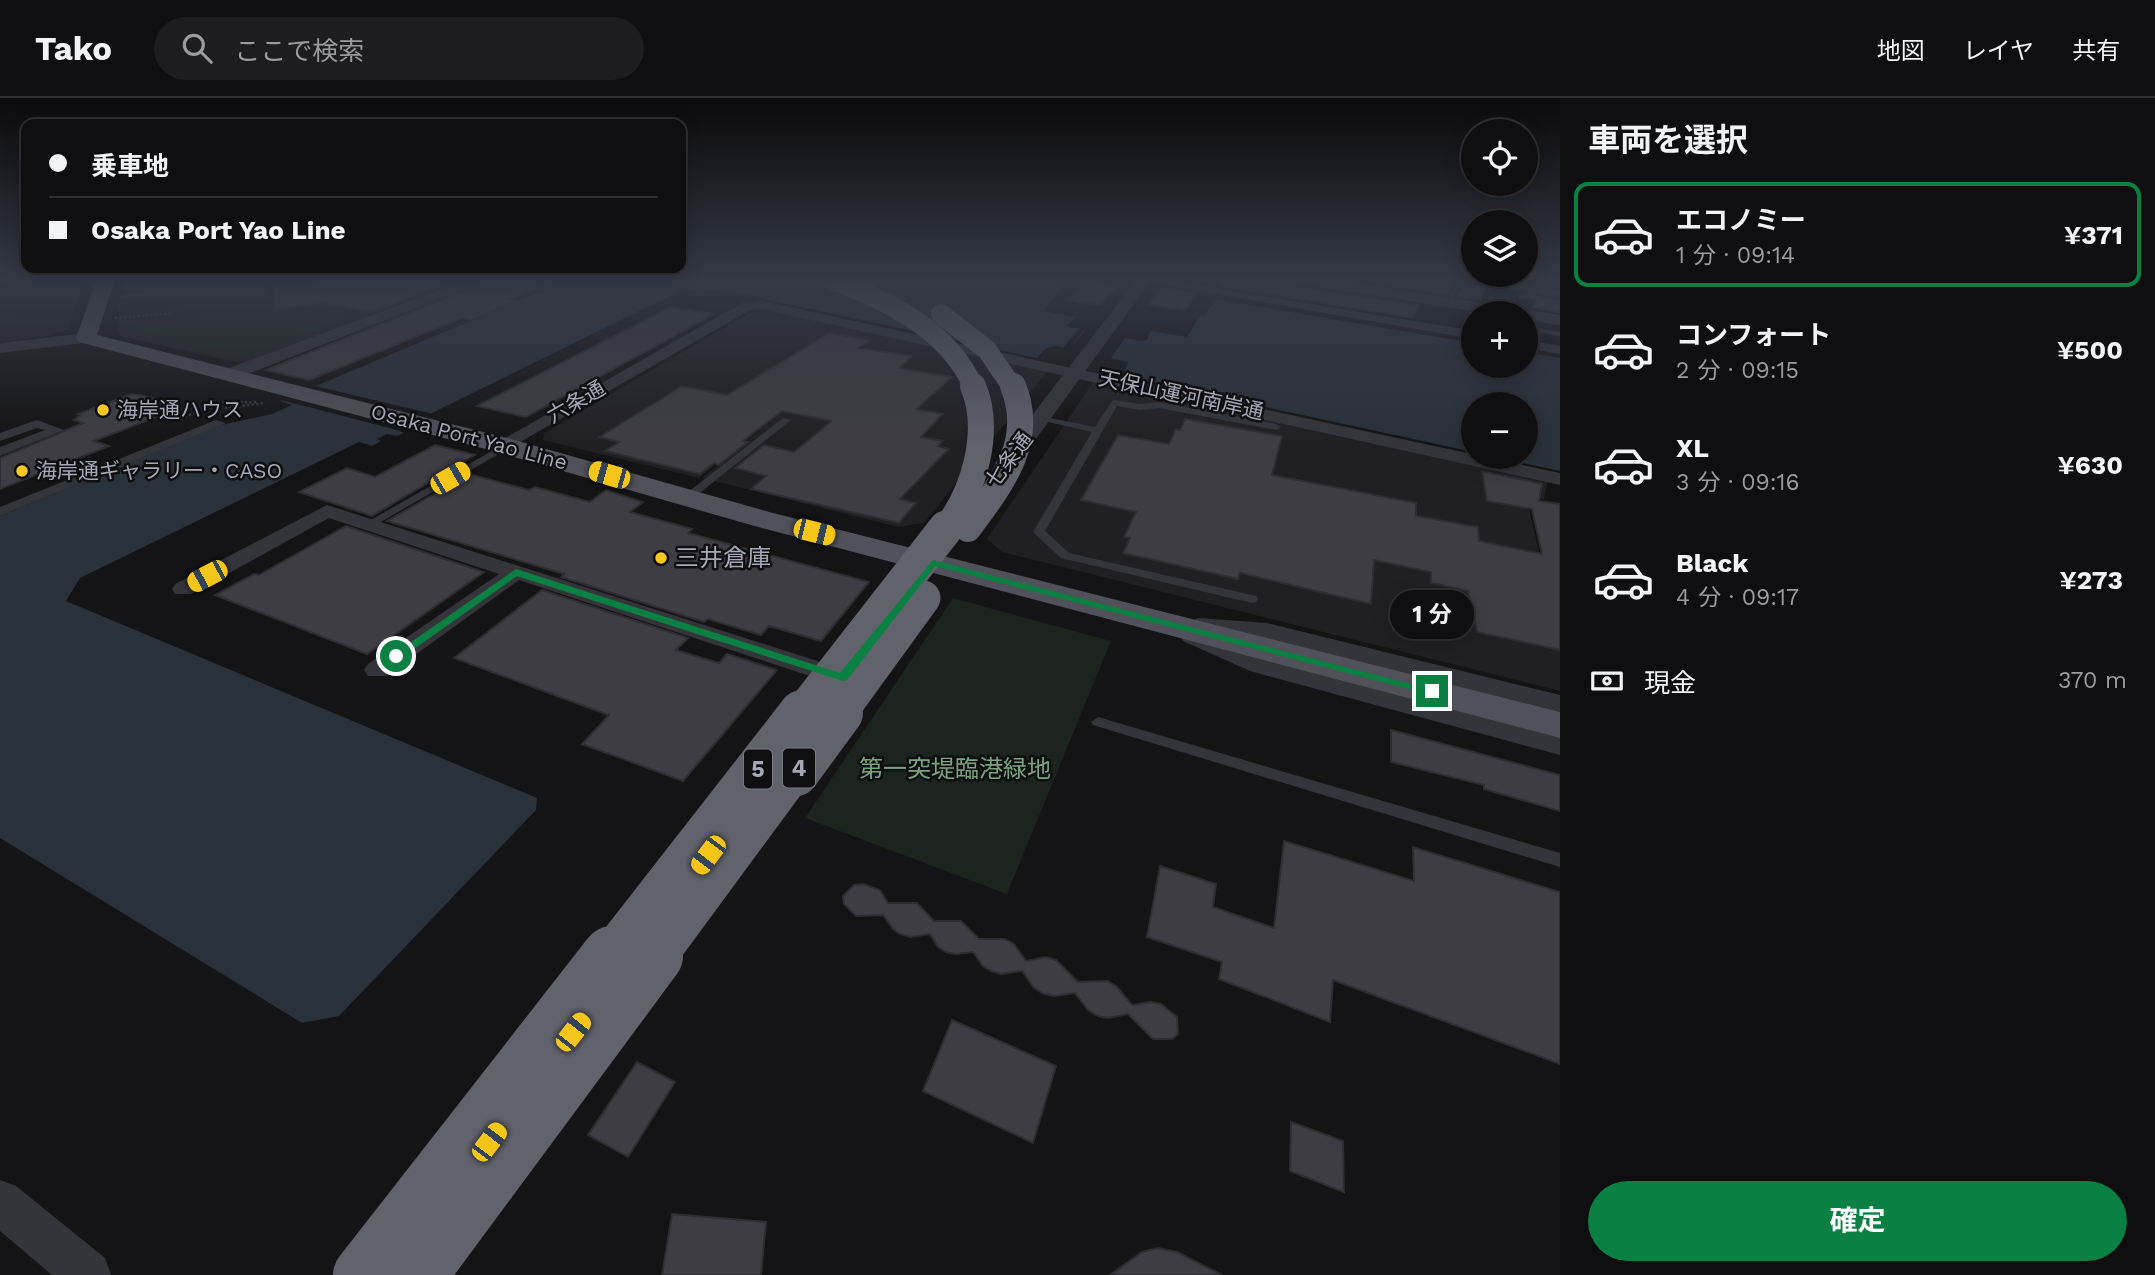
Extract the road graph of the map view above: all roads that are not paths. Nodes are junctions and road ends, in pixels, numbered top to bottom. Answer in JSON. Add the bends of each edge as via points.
{"nodes":[{"id":1,"x":87,"y":334,"type":"edge"},
{"id":2,"x":352,"y":334,"type":"edge"},
{"id":3,"x":698,"y":334,"type":"edge"},
{"id":4,"x":918,"y":334,"type":"edge"},
{"id":5,"x":930,"y":334,"type":"edge"},
{"id":6,"x":935,"y":334,"type":"edge"},
{"id":7,"x":964,"y":334,"type":"edge"},
{"id":8,"x":969,"y":334,"type":"edge"},
{"id":9,"x":1105,"y":334,"type":"edge"},
{"id":10,"x":1538,"y":346,"type":"edge"},
{"id":11,"x":82,"y":347,"type":"junction"},
{"id":12,"x":0,"y":348,"type":"edge"},
{"id":13,"x":1560,"y":350,"type":"edge"},
{"id":14,"x":1081,"y":365,"type":"junction"},
{"id":15,"x":229,"y":385,"type":"junction"},
{"id":16,"x":1040,"y":419,"type":"junction"},
{"id":17,"x":786,"y":420,"type":"dead end"},
{"id":18,"x":220,"y":423,"type":"dead end"},
{"id":19,"x":1276,"y":427,"type":"dead end"},
{"id":20,"x":1098,"y":430,"type":"junction"},
{"id":21,"x":0,"y":437,"type":"edge"},
{"id":22,"x":504,"y":445,"type":"junction"},
{"id":23,"x":0,"y":452,"type":"edge"},
{"id":24,"x":1560,"y":479,"type":"edge"},
{"id":25,"x":687,"y":498,"type":"junction"},
{"id":26,"x":0,"y":512,"type":"edge"},
{"id":27,"x":368,"y":525,"type":"junction"},
{"id":28,"x":933,"y":563,"type":"junction"},
{"id":29,"x":516,"y":572,"type":"junction"},
{"id":30,"x":183,"y":589,"type":"dead end"},
{"id":31,"x":1252,"y":599,"type":"dead end"},
{"id":32,"x":1176,"y":625,"type":"junction"},
{"id":33,"x":377,"y":670,"type":"dead end"},
{"id":34,"x":843,"y":678,"type":"junction"},
{"id":35,"x":1560,"y":706,"type":"edge"},
{"id":36,"x":1098,"y":722,"type":"dead end"},
{"id":37,"x":1560,"y":725,"type":"edge"},
{"id":38,"x":1560,"y":743,"type":"edge"},
{"id":39,"x":1560,"y":860,"type":"edge"},
{"id":40,"x":0,"y":1202,"type":"edge"},
{"id":41,"x":88,"y":1275,"type":"edge"},
{"id":42,"x":344,"y":1275,"type":"edge"},
{"id":43,"x":363,"y":1275,"type":"edge"},
{"id":44,"x":388,"y":1275,"type":"edge"},
{"id":45,"x":417,"y":1275,"type":"edge"},
{"id":46,"x":431,"y":1275,"type":"edge"}],
"edges":[{"from":1,"to":11,"type":"main road"},
{"from":2,"to":15,"type":"street"},
{"from":3,"to":22,"type":"street","name":"六条通"},
{"from":4,"to":14,"type":"street","name":"天保山運河南岸通"},
{"from":5,"to":42,"type":"highway","number":"4","bridge":true,"via":[[966,380],[975,416],[975,437],[956,499],[942,522]]},
{"from":6,"to":43,"type":"highway","number":"5","bridge":true,"via":[[951,347],[972,379],[982,417],[978,459],[950,523]]},
{"from":7,"to":46,"type":"highway","number":"4","bridge":true,"via":[[987,354],[1009,389],[1017,435],[1015,450],[976,524]]},
{"from":8,"to":45,"type":"highway","number":"5","bridge":true,"via":[[1002,369],[1016,397],[1021,433],[1014,457],[975,520]]},
{"from":9,"to":14,"type":"street","name":"七条通"},
{"from":10,"to":13,"type":"street"},
{"from":11,"to":12,"type":"street"},
{"from":11,"to":15,"type":"main road","name":"Osaka Port Yao Line"},
{"from":14,"to":16,"type":"street","name":"七条通"},
{"from":14,"to":24,"type":"street","name":"天保山運河南岸通"},
{"from":15,"to":22,"type":"main road","name":"Osaka Port Yao Line","via":[[298,393]]},
{"from":16,"to":20,"type":"lane"},
{"from":16,"to":28,"type":"street","name":"七条通"},
{"from":17,"to":25,"type":"lane"},
{"from":18,"to":26,"type":"street"},
{"from":19,"to":20,"type":"lane","via":[[1159,405],[1115,403]]},
{"from":20,"to":31,"type":"lane","via":[[1039,532],[1065,556]]},
{"from":21,"to":23,"type":"street","via":[[37,424],[58,430]]},
{"from":22,"to":25,"type":"main road","name":"Osaka Port Yao Line"},
{"from":22,"to":27,"type":"lane"},
{"from":25,"to":28,"type":"main road","name":"Osaka Port Yao Line"},
{"from":27,"to":29,"type":"street"},
{"from":27,"to":30,"type":"street","via":[[327,511]]},
{"from":28,"to":32,"type":"main road","name":"Osaka Port Yao Line"},
{"from":28,"to":34,"type":"street","name":"七条通"},
{"from":29,"to":33,"type":"street"},
{"from":29,"to":34,"type":"street"},
{"from":32,"to":35,"type":"street","via":[[1267,632]]},
{"from":32,"to":37,"type":"main road","name":"Osaka Port Yao Line"},
{"from":32,"to":38,"type":"street","via":[[1261,664]]},
{"from":34,"to":44,"type":"street","name":"七条通"},
{"from":36,"to":39,"type":"lane"},
{"from":40,"to":41,"type":"street"}]}
